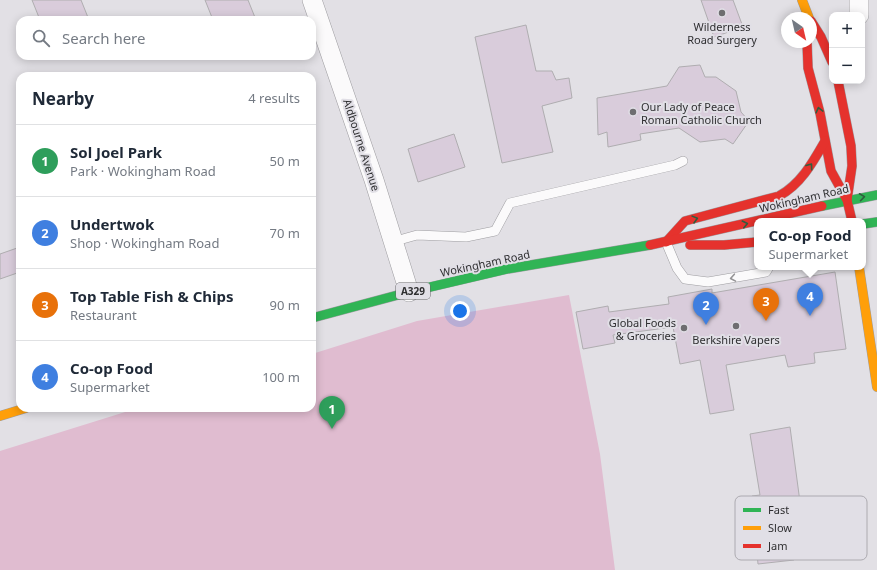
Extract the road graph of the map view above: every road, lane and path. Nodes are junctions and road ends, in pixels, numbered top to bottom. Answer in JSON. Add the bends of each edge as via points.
{"nodes":[{"id":1,"x":312,"y":0,"type":"edge"},
{"id":2,"x":802,"y":0,"type":"edge"},
{"id":3,"x":859,"y":0,"type":"edge"},
{"id":4,"x":807,"y":12,"type":"edge"},
{"id":5,"x":859,"y":12,"type":"edge"},
{"id":6,"x":817,"y":30,"type":"edge"},
{"id":7,"x":807,"y":48,"type":"edge"},
{"id":8,"x":829,"y":55,"type":"edge"},
{"id":9,"x":839,"y":84,"type":"edge"},
{"id":10,"x":825,"y":141,"type":"junction"},
{"id":11,"x":683,"y":161,"type":"dead end"},
{"id":12,"x":877,"y":195,"type":"edge"},
{"id":13,"x":847,"y":200,"type":"junction"},
{"id":14,"x":769,"y":218,"type":"edge"},
{"id":15,"x":851,"y":218,"type":"edge"},
{"id":16,"x":754,"y":222,"type":"edge"},
{"id":17,"x":877,"y":222,"type":"edge"},
{"id":18,"x":866,"y":224,"type":"edge"},
{"id":19,"x":392,"y":242,"type":"junction"},
{"id":20,"x":666,"y":242,"type":"junction"},
{"id":21,"x":754,"y":242,"type":"edge"},
{"id":22,"x":767,"y":270,"type":"edge"},
{"id":23,"x":859,"y":270,"type":"edge"},
{"id":24,"x":409,"y":292,"type":"junction"},
{"id":25,"x":316,"y":317,"type":"edge"},
{"id":26,"x":877,"y":387,"type":"edge"},
{"id":27,"x":16,"y":411,"type":"edge"},
{"id":28,"x":0,"y":416,"type":"edge"}],
"edges":[{"from":1,"to":19,"type":"street","name":"Aldbourne Avenue","via":[[371,172]]},
{"from":2,"to":4,"type":"main road"},
{"from":3,"to":5,"type":"street"},
{"from":6,"to":8,"type":"main road"},
{"from":10,"to":7,"type":"main road","one_way":true,"via":[[808,68]]},
{"from":9,"to":13,"type":"main road","via":[[851,146],[852,166]]},
{"from":10,"to":13,"type":"main road","via":[[831,171]]},
{"from":20,"to":10,"type":"main road","one_way":true,"via":[[684,222],[779,196],[790,190],[811,165]]},
{"from":11,"to":19,"type":"lane","via":[[510,203],[495,231],[466,237],[417,236]]},
{"from":13,"to":12,"type":"main road","name":"Wokingham Road","number":"A329","one_way":true},
{"from":14,"to":13,"type":"main road","name":"Wokingham Road","number":"A329","one_way":true},
{"from":13,"to":15,"type":"main road"},
{"from":20,"to":16,"type":"main road","name":"Wokingham Road","number":"A329","one_way":true},
{"from":17,"to":18,"type":"main road"},
{"from":19,"to":24,"type":"street","name":"Aldbourne Avenue"},
{"from":20,"to":21,"type":"main road","name":"Wokingham Road","number":"A329","via":[[696,246]]},
{"from":22,"to":20,"type":"lane","one_way":true,"via":[[708,282],[685,279],[676,268]]},
{"from":20,"to":24,"type":"main road","name":"Wokingham Road","number":"A329","via":[[507,269]]},
{"from":23,"to":26,"type":"main road"},
{"from":24,"to":25,"type":"main road","name":"Wokingham Road","number":"A329"},
{"from":27,"to":28,"type":"main road"}]}
